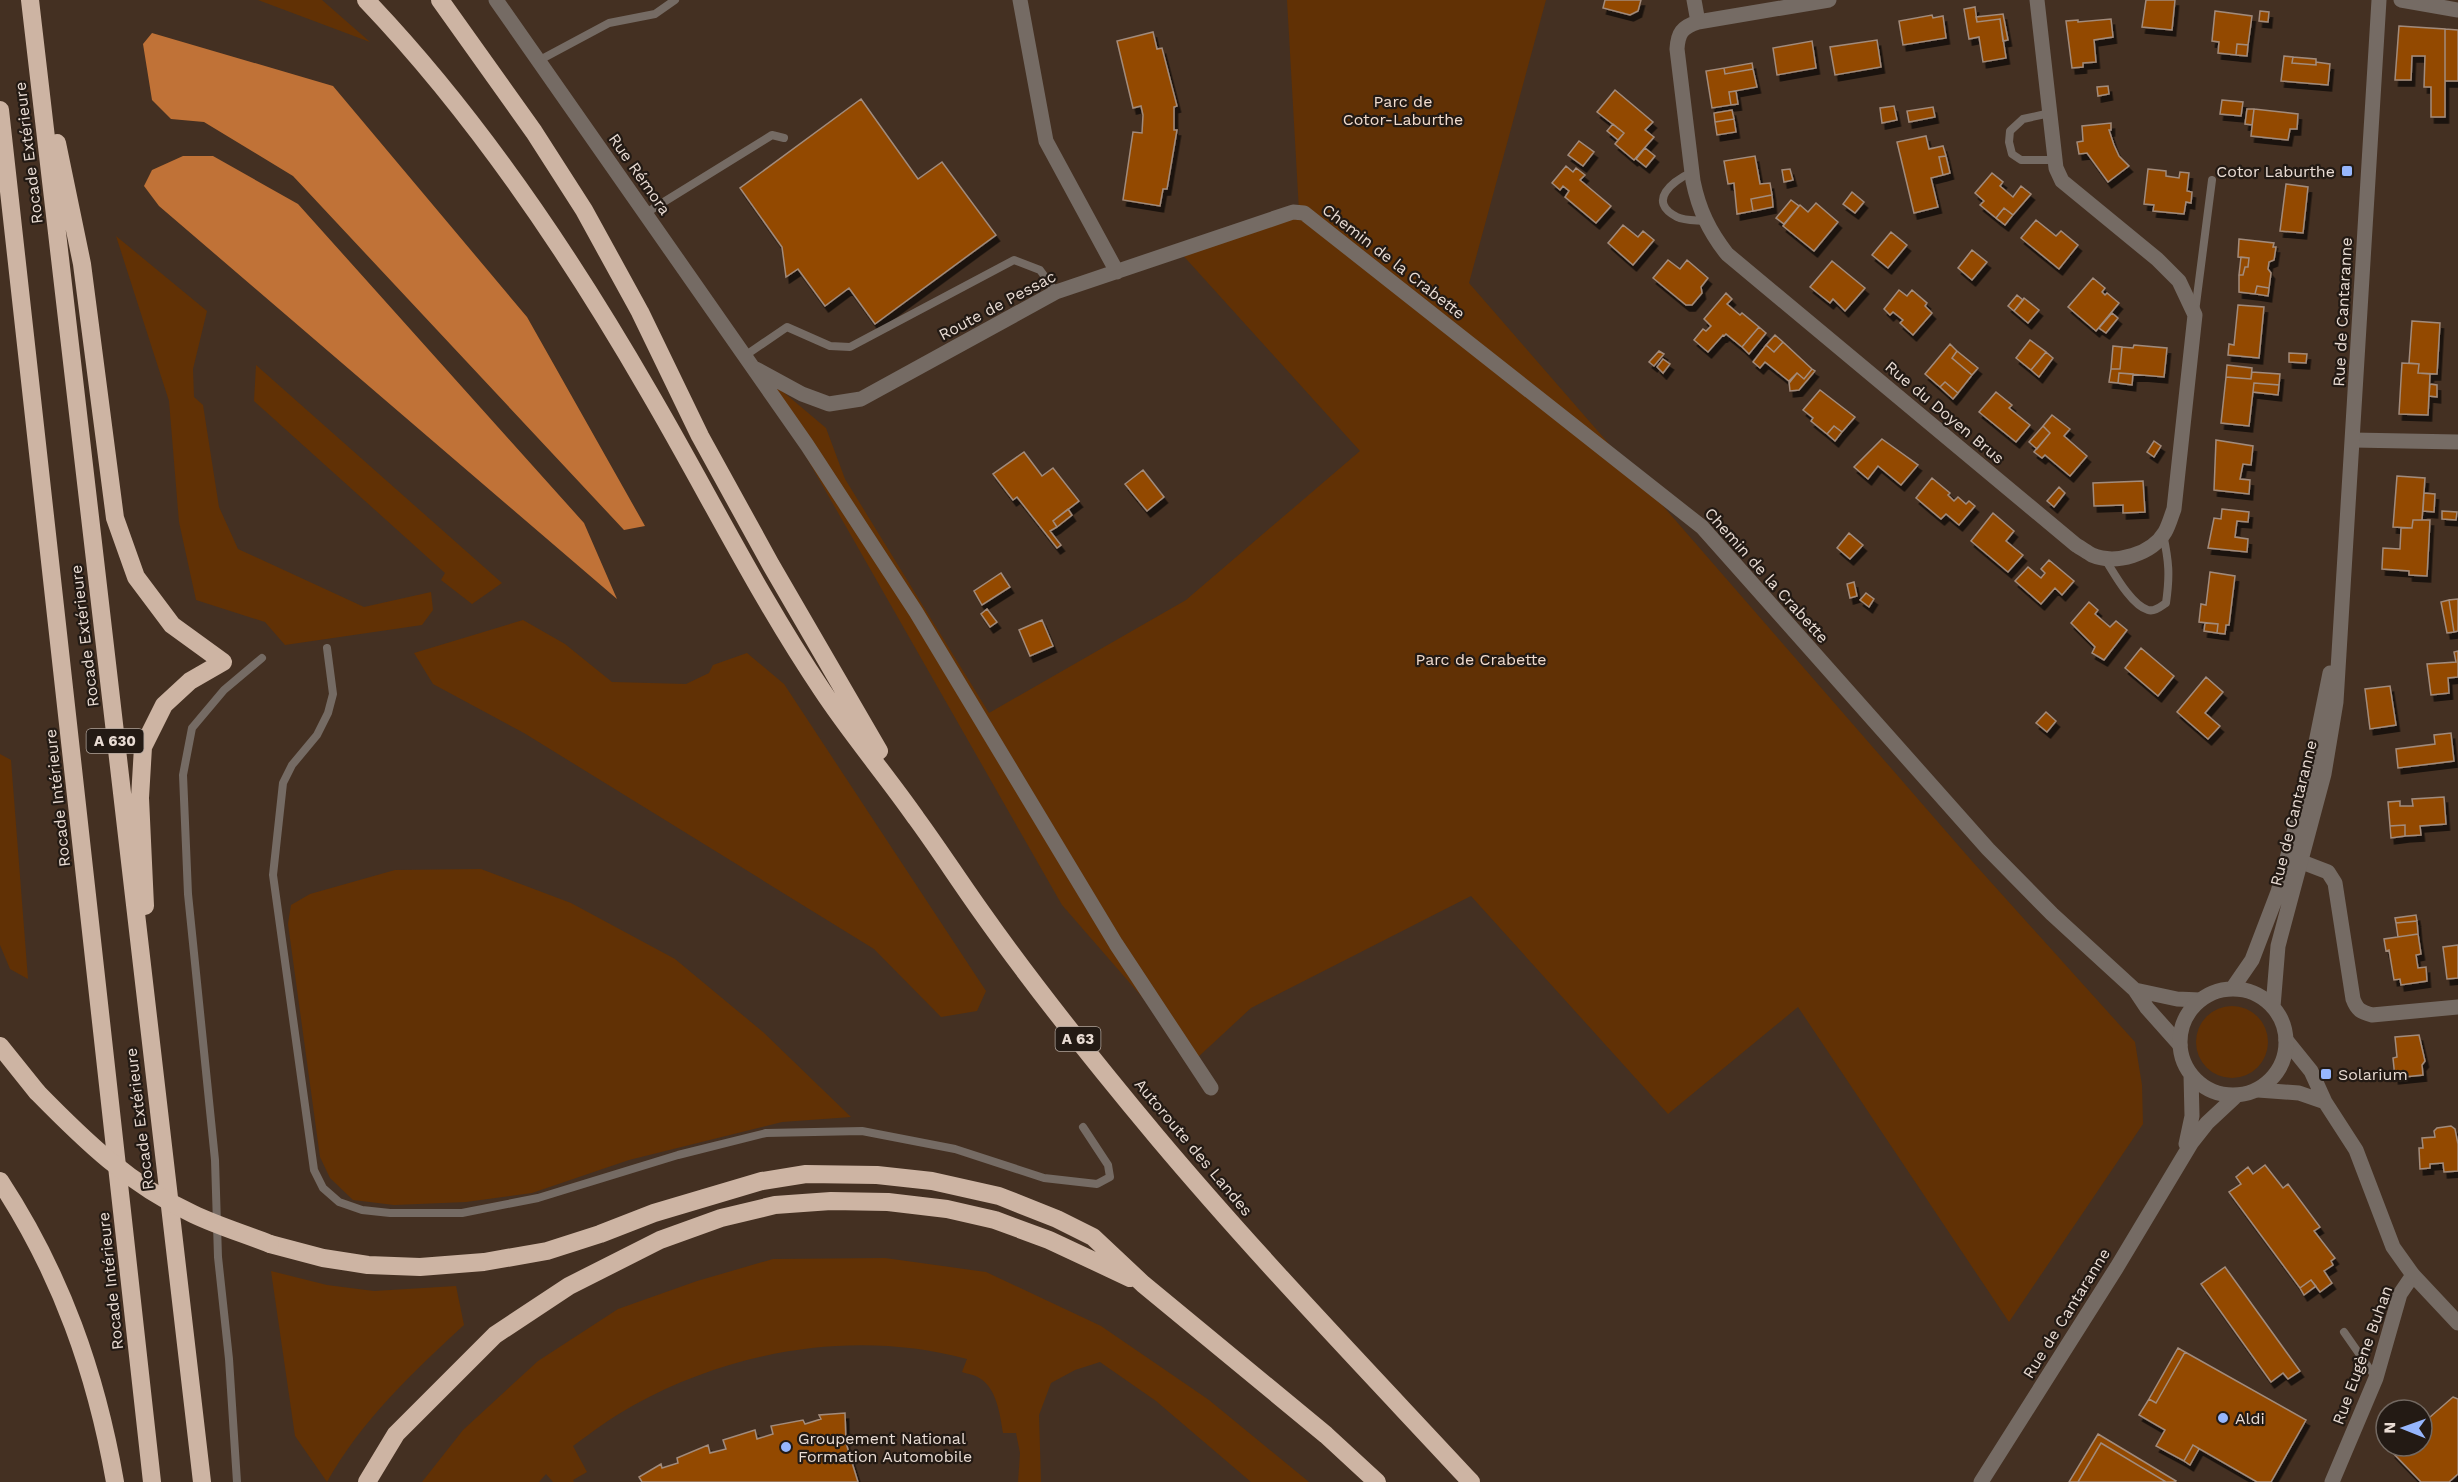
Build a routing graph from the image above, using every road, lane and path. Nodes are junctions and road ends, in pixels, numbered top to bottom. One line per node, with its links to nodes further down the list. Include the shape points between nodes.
1 (30, 0): 14 (highway, Rocade Extérieure / A 630)
2 (366, 0): 36 (highway, via 492,151 561,250 646,387 822,691)
3 (440, 0): 36 (highway, via 584,210 640,312 705,445)
4 (496, 0): 15 (street, Rue Rémora)
5 (675, 0): 15 (lane, via 655,14 609,23)
6 (1020, 0): 25 (street, via 1046,141)
7 (1694, 0): 13 (street)
8 (1829, 0): 13 (street)
9 (2037, 0): 17 (street)
10 (2379, 0): 30 (street, Rue de Cantaranne)
11 (2400, 0): 12 (street)
12 (2458, 10)
13 (1698, 22): 20 (street, Rue du Doyen Brus, via 1683,28 1677,49)
14 (33, 26): 46 (highway, Rocade Extérieure / A 630); 46 (highway, via 82,264 116,518 136,577 172,625 223,662 190,681 164,705 144,747 140,798)
15 (538, 61): 23 (street, Rue Rémora)
16 (0, 110): 61 (highway, Rocade Intérieure / A 630)
17 (2050, 113): 19 (street); 19 (lane, via 2023,120 2010,131 2009,142 2012,154 2020,160)
18 (784, 138): 23 (lane, via 772,135)
19 (2056, 160): 27 (street, via 2062,181 2179,281)
20 (1692, 172): 24 (street, Rue du Doyen Brus); 24 (lane, via 1676,180 1665,191 1663,200 1666,210 1679,219)
21 (2212, 180): 27 (lane)
22 (1299, 211): 25 (street, Route de Pessac); 39 (street, Chemin de la Crabette, via 1702,527 1988,849)
23 (646, 213): 28 (street, Rue Rémora)
24 (1706, 221): 33 (street, Rue du Doyen Brus, via 1727,254 2076,544)
25 (1117, 272): 26 (street, Route de Pessac)
26 (1056, 292): 28 (lane, via 1040,270 1014,260 850,347 830,346 787,327); 29 (street, Route de Pessac, via 861,399 829,404)
27 (2195, 315): 32 (street, via 2174,509)
28 (746, 356): 29 (street, Rue Rémora)
29 (756, 369): 48 (street, Rue Rémora, via 916,612 1116,944)
30 (2353, 440): 31 (street); 37 (street, Rue de Cantaranne, via 2339,626)
31 (2458, 442)
32 (2163, 534): 33 (street, via 2133,555); 33 (lane, via 2170,567 2166,603 2156,609 2148,610 2134,601)
33 (2105, 558)
34 (327, 648): 52 (lane, via 333,694 317,735 292,765 283,783 273,875 314,1170 323,1188 339,1202 390,1213 462,1213 538,1198 766,1133 862,1131 955,1149 1044,1178 1097,1184 1110,1177 1108,1165)
35 (262, 658): 63 (lane, via 224,690 192,728 183,775 188,894 215,1160 218,1257)
36 (915, 816): 66 (highway, Autoroute des Landes / A 63, via 982,913 1157,1137)
37 (2295, 860): 38 (street, Rue de Cantaranne, via 2252,960); 41 (street, Rue de Cantaranne, via 2274,968); 42 (street, via 2328,872 2335,883 2353,999 2361,1012 2372,1015)
38 (2232, 989): 40 (street); 41 (street, via 2254,993)
39 (2135, 990): 40 (street); 44 (street, Chemin de la Crabette)
40 (2200, 1000): 44 (street, via 2189,1012)
41 (2273, 1007): 43 (street)
42 (2458, 1007)
43 (2286, 1040): 49 (street, via 2279,1069); 51 (street, via 2311,1071)
44 (2180, 1045): 47 (street)
45 (0, 1046): 56 (highway, bridge, via 37,1092 89,1145 140,1184 192,1214 270,1244 323,1258 420,1267 484,1262 547,1251 654,1213 762,1181 806,1174 877,1175 932,1181 999,1196 1057,1219 1093,1237)
46 (153, 1072): 62 (highway, Rocade Extérieure / A 630)
47 (2191, 1075): 50 (street, via 2211,1091); 53 (street, Rue de Cantaranne, via 2190,1132)
48 (1211, 1088)
49 (2258, 1090): 50 (street); 51 (street, via 2299,1093)
50 (2236, 1095): 53 (street, Rue de Cantaranne, via 2206,1123)
51 (2325, 1102): 55 (street, via 2356,1150 2393,1248)
52 (1083, 1127)
53 (2179, 1161): 67 (street, Rue de Cantaranne)
54 (0, 1182): 60 (highway, via 54,1275 88,1363)
55 (2413, 1275): 57 (street); 59 (street, Rue Eugène Buhan, via 2397,1304)
56 (1143, 1284): 64 (highway, via 1049,1240 995,1220 946,1209 888,1202 831,1202 775,1205 721,1218 660,1240 569,1286 495,1335 396,1434); 65 (highway)
57 (2458, 1323)
58 (2344, 1332): 59 (lane)
59 (2376, 1378): 68 (street, Rue Eugène Buhan)
60 (115, 1482)
61 (152, 1482)
62 (202, 1482)
63 (237, 1482)
64 (367, 1482)
65 (1377, 1482)
66 (1471, 1482)
67 (1981, 1482)
68 (2332, 1482)

